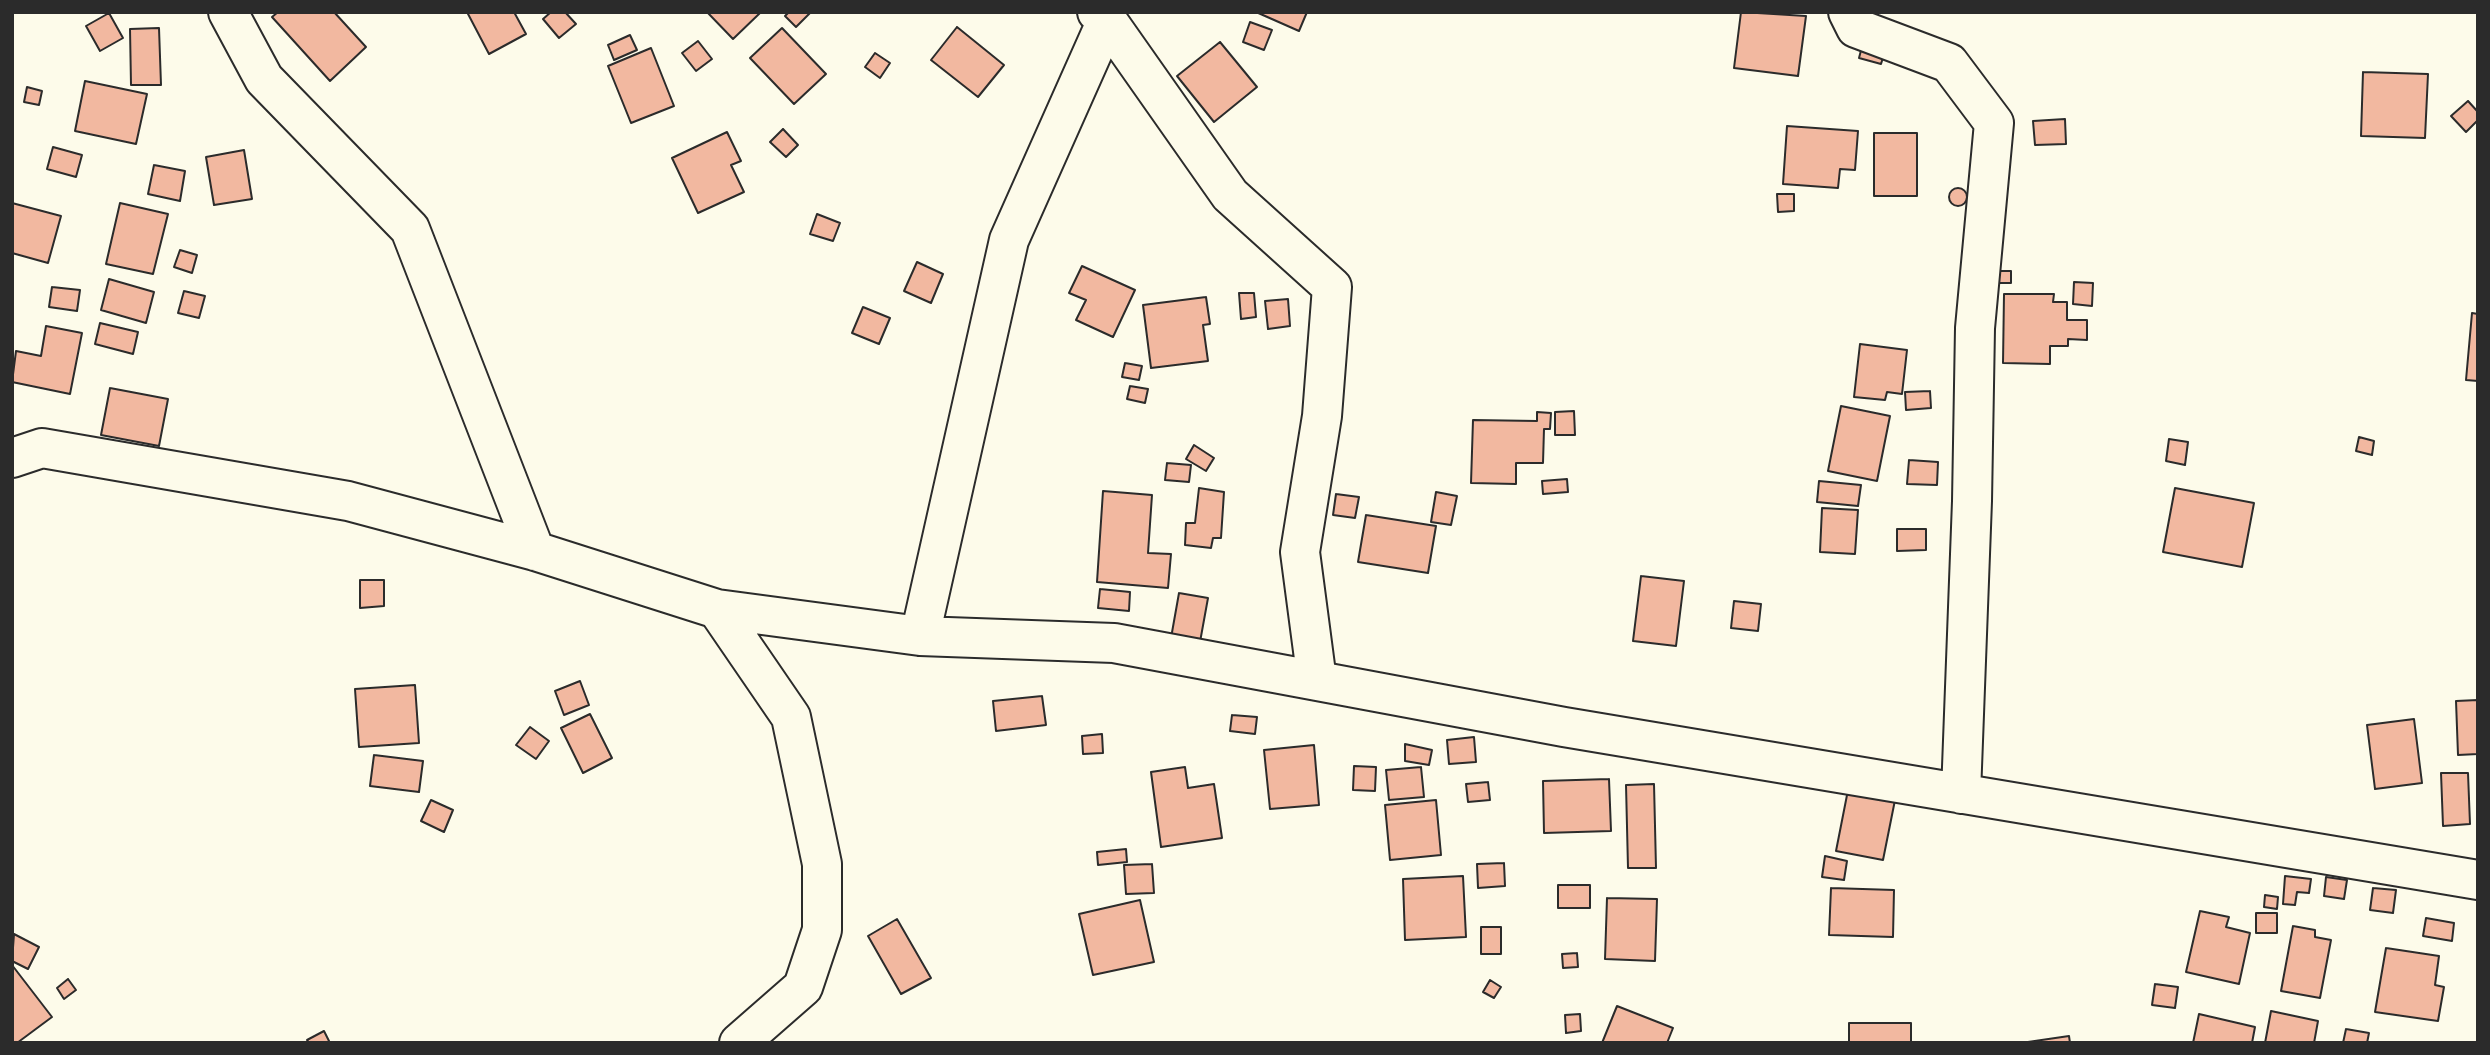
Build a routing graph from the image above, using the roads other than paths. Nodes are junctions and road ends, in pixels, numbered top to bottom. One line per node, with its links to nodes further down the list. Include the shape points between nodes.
1 (228, 12): 5 (street, via 264,79 410,229)
2 (1848, 12): 9 (street, via 1856,27 1950,64 1994,123 1975,328)
3 (1102, 16): 7 (street, via 1009,240); 8 (street, via 1230,195 1332,287 1322,416 1300,552)
4 (12, 458): 5 (street, via 42,448 348,501)
5 (535, 551): 6 (street)
6 (717, 609): 7 (street); 11 (street, via 791,717 822,864 822,930 803,988)
7 (920, 636): 8 (street, via 1114,643)
8 (1317, 681): 9 (street)
9 (1961, 794): 10 (street)
10 (2478, 880)
11 (739, 1043)

